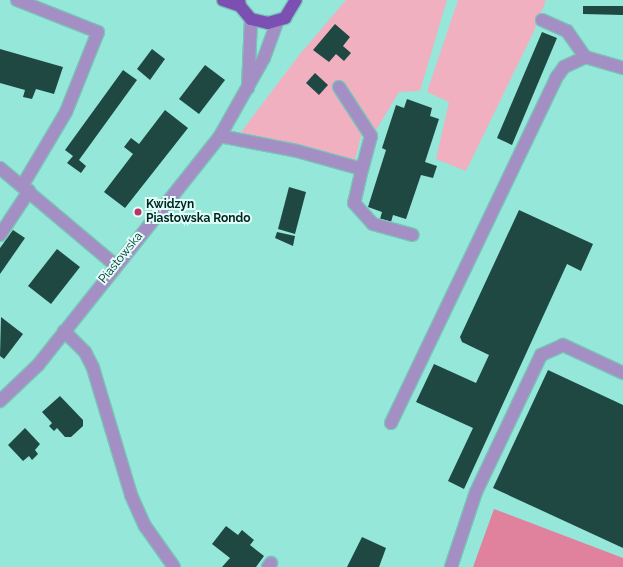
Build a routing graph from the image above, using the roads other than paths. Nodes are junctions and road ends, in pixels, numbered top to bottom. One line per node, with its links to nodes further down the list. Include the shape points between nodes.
1 (17, 0): 15 (street, via 98,32 66,112)
2 (223, 0): 4 (main road)
3 (296, 0): 7 (main road, via 291,11)
4 (239, 3): 5 (main road)
5 (251, 19): 7 (main road, via 259,22); 11 (street, Piastowska)
6 (542, 20): 8 (street, via 567,31)
7 (277, 22): 11 (street, Piastowska, via 264,58)
8 (585, 57): 9 (street); 22 (street, via 564,67 556,78)
9 (623, 68)
10 (340, 87): 14 (street, via 370,136)
11 (248, 89): 12 (street, Piastowska)
12 (220, 136): 14 (street, via 297,151); 18 (street, Piastowska)
13 (0, 168): 15 (street)
14 (362, 169): 17 (street, via 354,203 373,224)
15 (26, 188): 16 (street); 18 (street)
16 (0, 235)
17 (414, 235)
18 (115, 265): 19 (street, Piastowska)
19 (64, 331): 21 (street, Piastowska, via 38,365); 23 (street, via 84,352 93,368 131,495 145,526)
20 (623, 372): 24 (street, via 563,345 540,355 476,492)
21 (0, 401)
22 (391, 423)
23 (174, 567)
24 (451, 567)

